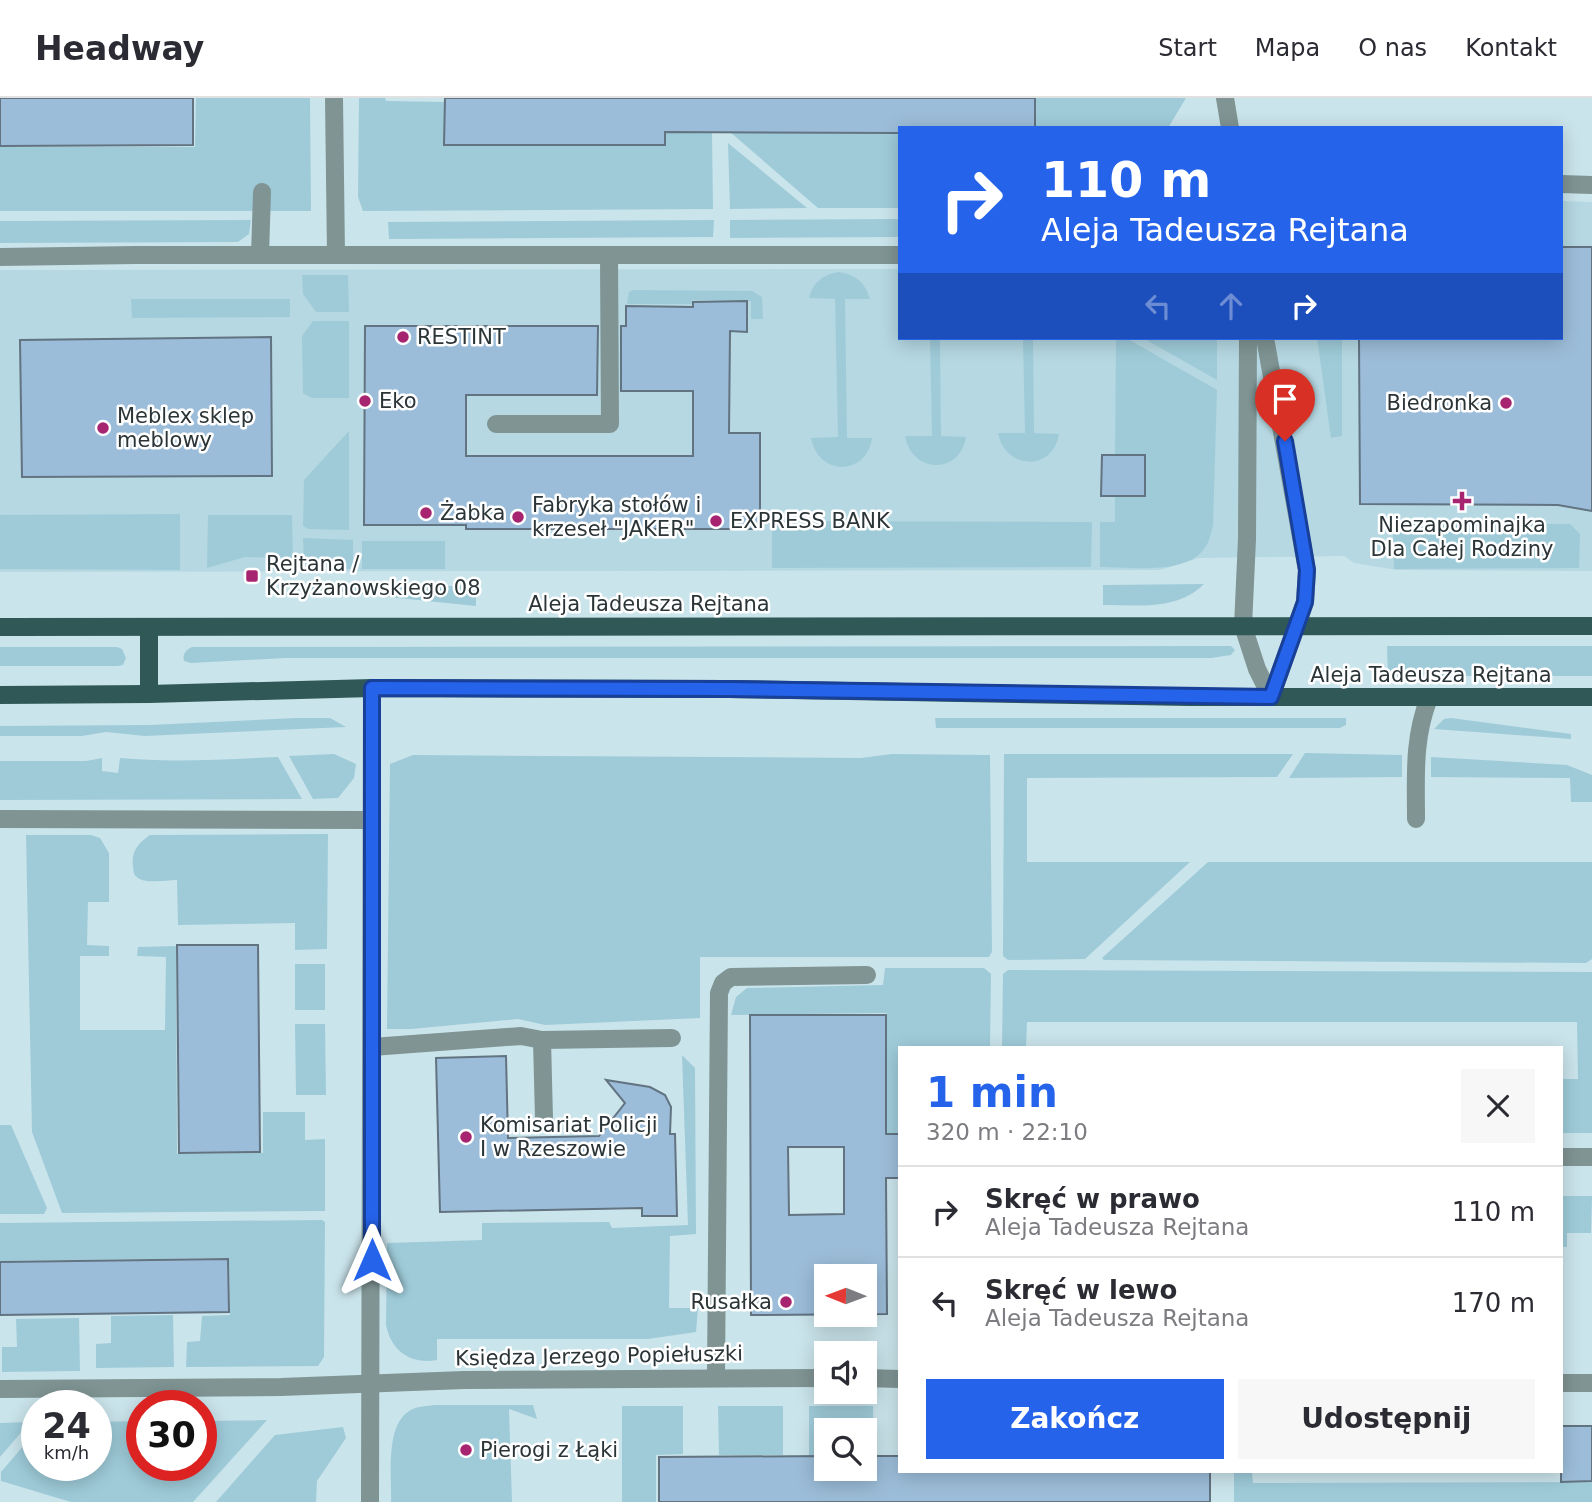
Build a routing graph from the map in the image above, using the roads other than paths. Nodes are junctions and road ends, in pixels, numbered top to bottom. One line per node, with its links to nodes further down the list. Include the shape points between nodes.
1 (334, 98): 9 (street)
2 (1225, 98): 3 (street)
3 (1230, 126)
4 (1563, 184): 5 (street)
5 (1592, 185)
6 (262, 192): 7 (street)
7 (260, 255): 9 (street); 11 (street)
8 (898, 255): 10 (street)
9 (336, 256): 10 (street)
10 (610, 256): 14 (street, via 610,424)
11 (0, 257)
12 (1248, 340): 15 (street)
13 (1265, 340): 16 (street, via 1307,570 1305,602)
14 (496, 424)
15 (1243, 626): 16 (main road, Aleja Tadeusza Rejtana); 18 (main road, Aleja Tadeusza Rejtana); 23 (street)
16 (1297, 626): 17 (main road, Aleja Tadeusza Rejtana); 23 (street, Aleja Tadeusza Rejtana)
17 (1592, 626)
18 (149, 627): 19 (main road, Aleja Tadeusza Rejtana); 21 (main road)
19 (0, 628)
20 (372, 688): 21 (main road, Aleja Tadeusza Rejtana); 23 (main road, Aleja Tadeusza Rejtana); 28 (street)
21 (149, 694): 22 (main road, Aleja Tadeusza Rejtana)
22 (0, 695)
23 (1271, 697): 25 (main road, Aleja Tadeusza Rejtana)
24 (1592, 697): 25 (main road, Aleja Tadeusza Rejtana)
25 (1429, 698): 27 (street, via 1417,743)
26 (0, 819): 28 (street)
27 (1416, 819)
28 (372, 820): 32 (street)
29 (867, 975): 36 (street, via 731,977 719,993)
30 (672, 1038): 31 (street)
31 (542, 1040): 32 (street, via 520,1037); 33 (street)
32 (372, 1047): 40 (street)
33 (544, 1119)
34 (1563, 1157): 35 (street)
35 (1592, 1157)
36 (716, 1377): 37 (street, Księdza Jerzego Popiełuszki); 40 (street, Księdza Jerzego Popiełuszki)
37 (814, 1378)
38 (877, 1378): 39 (street)
39 (898, 1379)
40 (372, 1383): 43 (street, Księdza Jerzego Popiełuszki); 44 (street)
41 (1563, 1383): 42 (street)
42 (1592, 1383)
43 (0, 1389)
44 (370, 1502)

